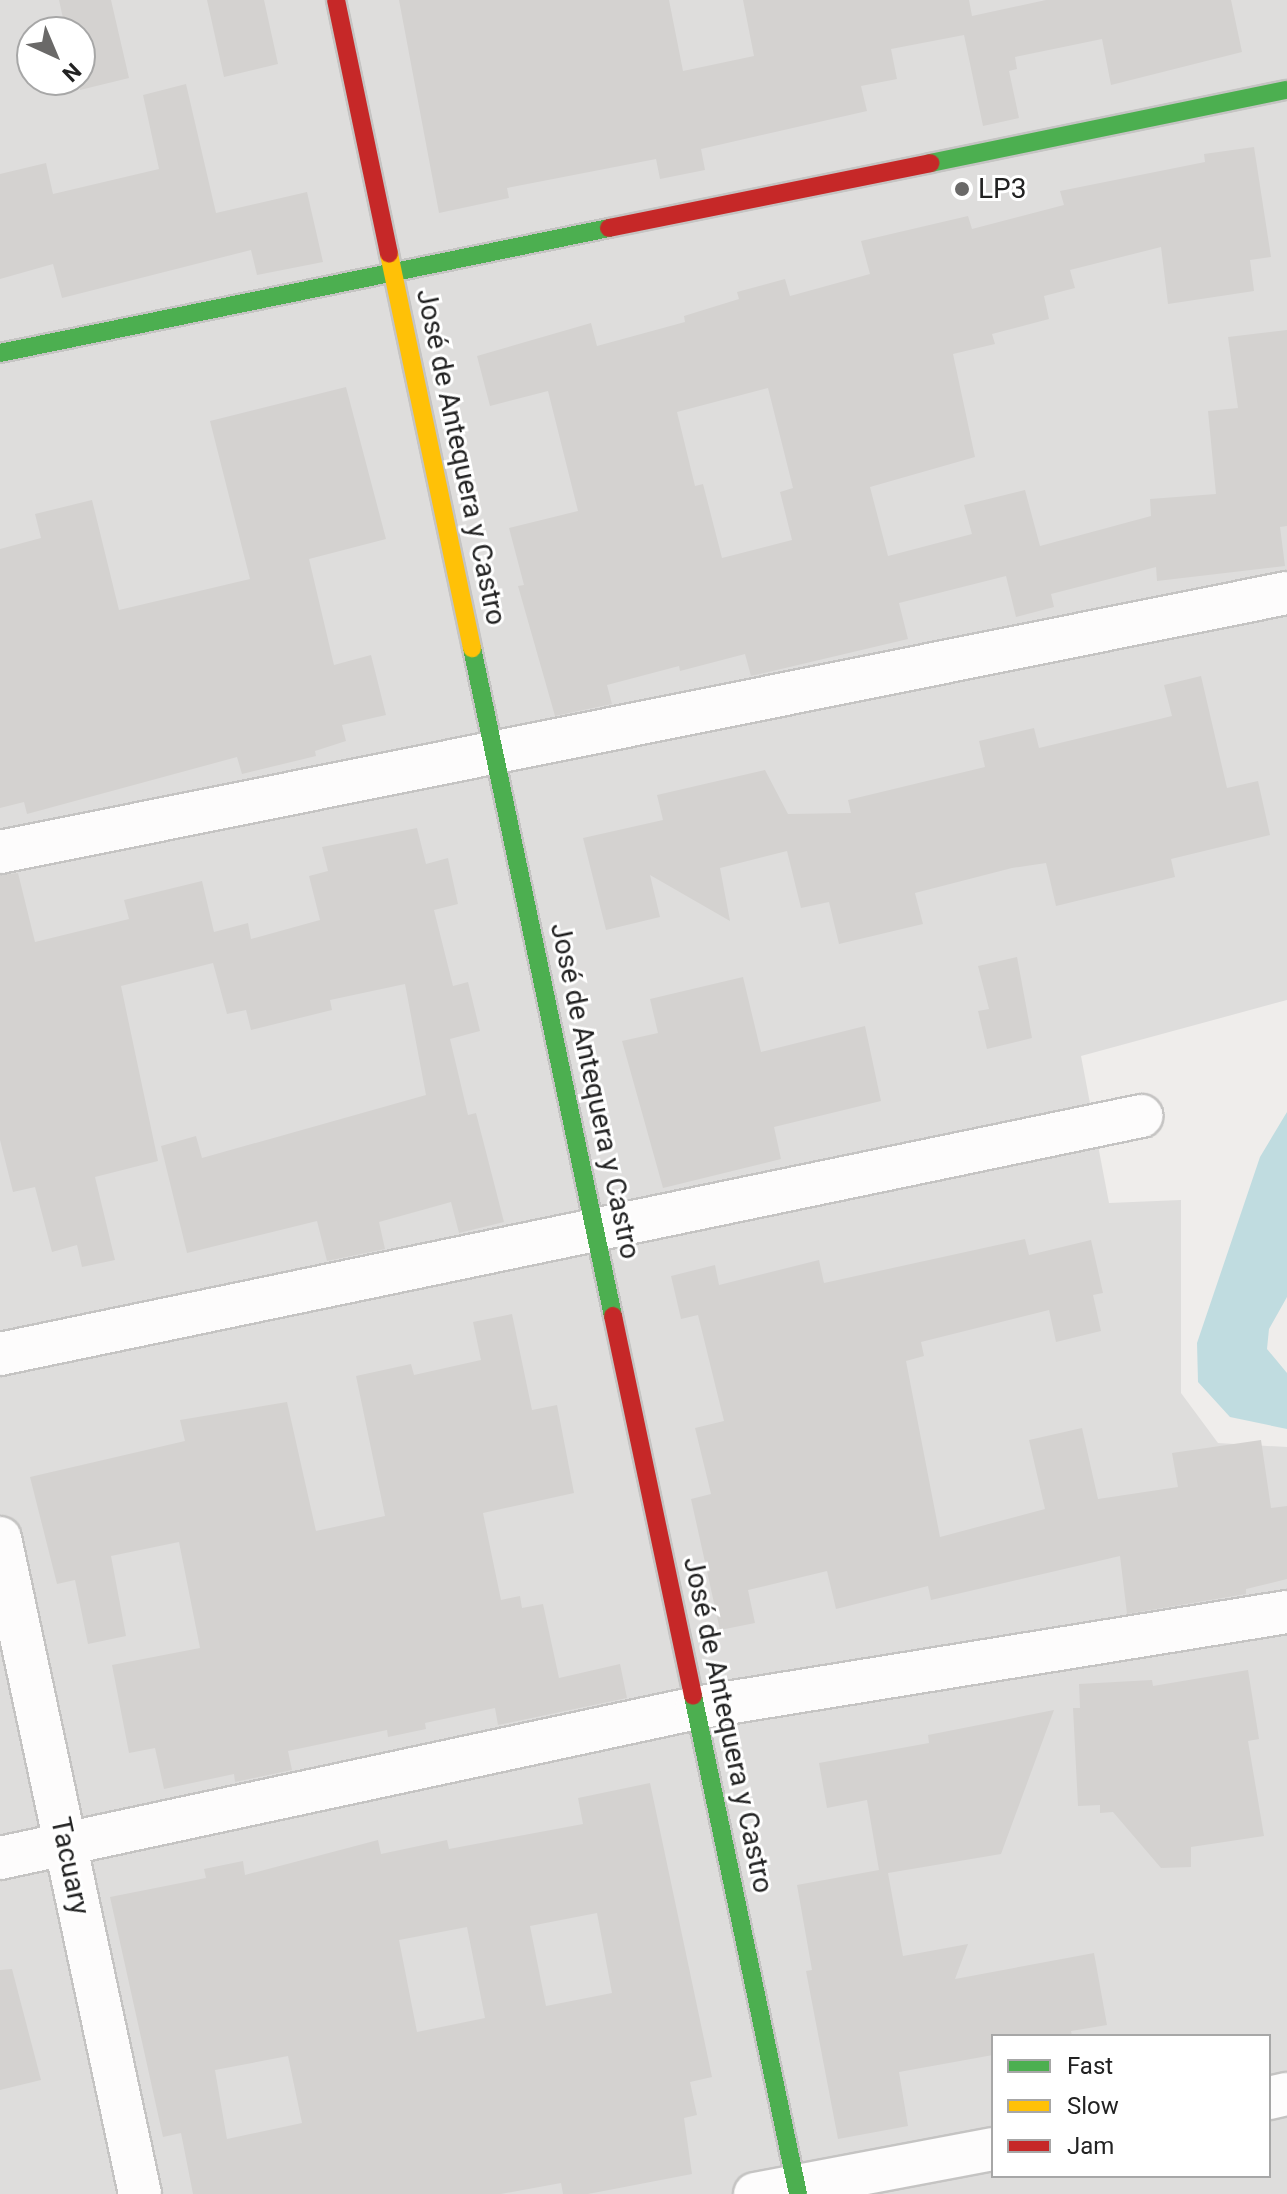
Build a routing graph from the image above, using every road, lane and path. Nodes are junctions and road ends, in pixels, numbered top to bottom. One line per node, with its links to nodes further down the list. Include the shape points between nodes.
1 (336, 0): 3 (street, José de Antequera y Castro)
2 (1287, 90): 3 (street)
3 (393, 273): 4 (street); 6 (street, José de Antequera y Castro)
4 (0, 353)
5 (1287, 593): 6 (street)
6 (494, 751): 7 (street); 9 (street, José de Antequera y Castro)
7 (0, 852)
8 (1141, 1116): 9 (street)
9 (595, 1229): 10 (street); 13 (street, José de Antequera y Castro)
10 (0, 1354)
11 (0, 1538): 14 (street, Tacuary)
12 (1287, 1612): 13 (street)
13 (696, 1708): 14 (street); 17 (street, José de Antequera y Castro)
14 (66, 1844): 15 (street); 18 (street, Tacuary)
15 (0, 1858)
16 (991, 2149): 17 (street)
17 (797, 2190): 19 (street)
18 (140, 2194)
19 (755, 2194)

